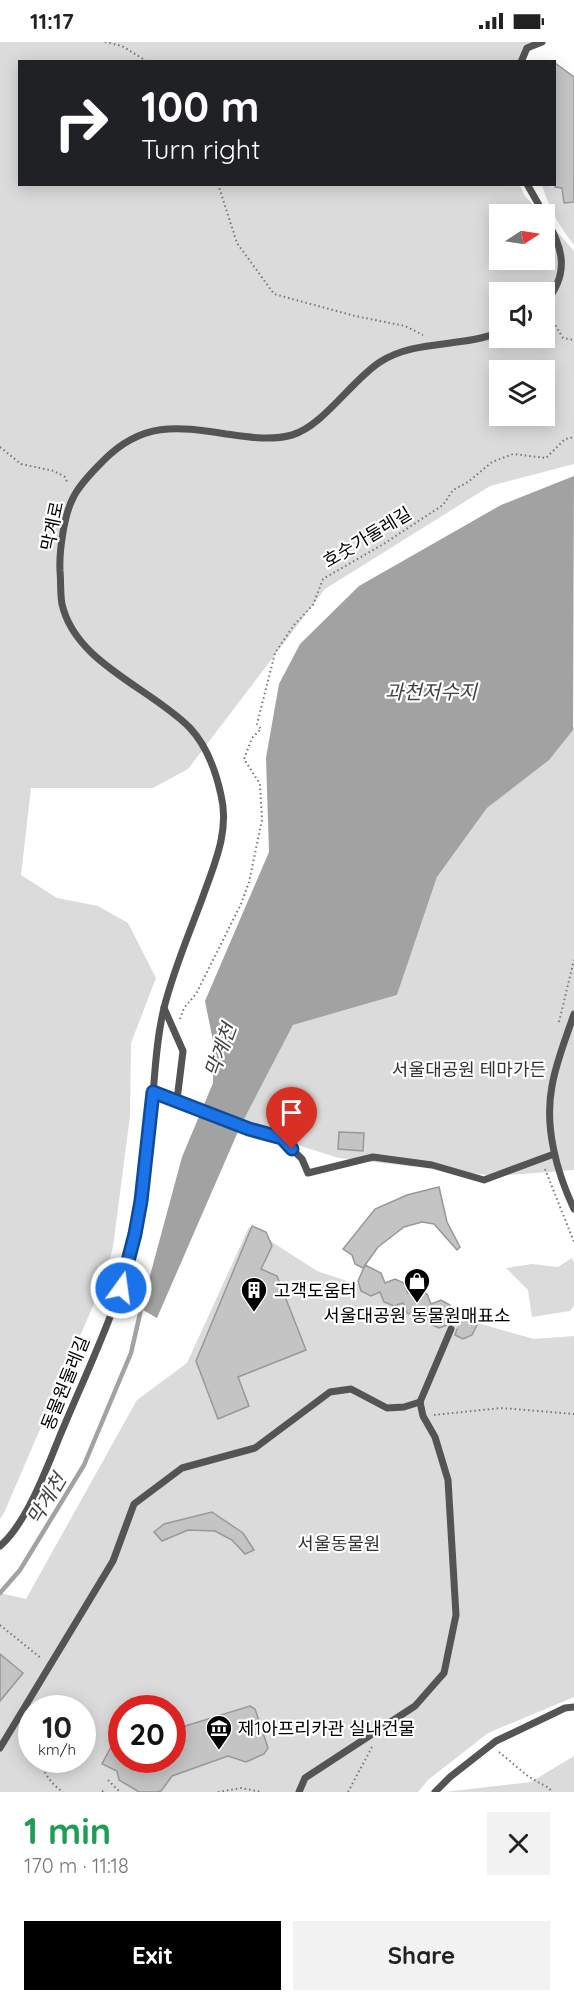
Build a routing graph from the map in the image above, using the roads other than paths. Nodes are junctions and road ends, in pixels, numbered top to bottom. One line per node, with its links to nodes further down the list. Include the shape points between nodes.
1 (542, 42): 2 (lane, via 527,48)
2 (522, 60)
3 (528, 186): 4 (lane)
4 (538, 204)
5 (555, 234): 6 (lane, via 562,264)
6 (555, 287)
7 (489, 337): 8 (lane, 막계로, via 408,349 380,362 319,418 293,435 250,438 176,428 140,433 115,449 73,498 59,551 62,605 73,629 106,667 192,730 209,758 221,795 224,817 219,853)
8 (164, 1008): 10 (lane, 동물원둘레길); 11 (lane, via 183,1051)
9 (574, 1014): 12 (lane, via 552,1087 550,1125)
10 (153, 1092): 11 (lane); 16 (lane, 동물원둘레길, via 141,1201 121,1288 49,1462 20,1523)
11 (177, 1100): 12 (lane, via 282,1138 302,1159 308,1173 373,1157 432,1165 484,1179)
12 (555, 1154): 13 (lane)
13 (574, 1209)
14 (451, 1329): 15 (lane)
15 (420, 1402): 18 (lane, via 387,1408 351,1389 330,1392 255,1448 182,1468 134,1504 113,1560); 19 (lane, via 448,1480 456,1615 444,1673 415,1706 305,1778)
16 (0, 1546)
17 (574, 1707): 20 (lane, via 496,1741)
18 (0, 1748)
19 (299, 1792)
20 (435, 1792)

